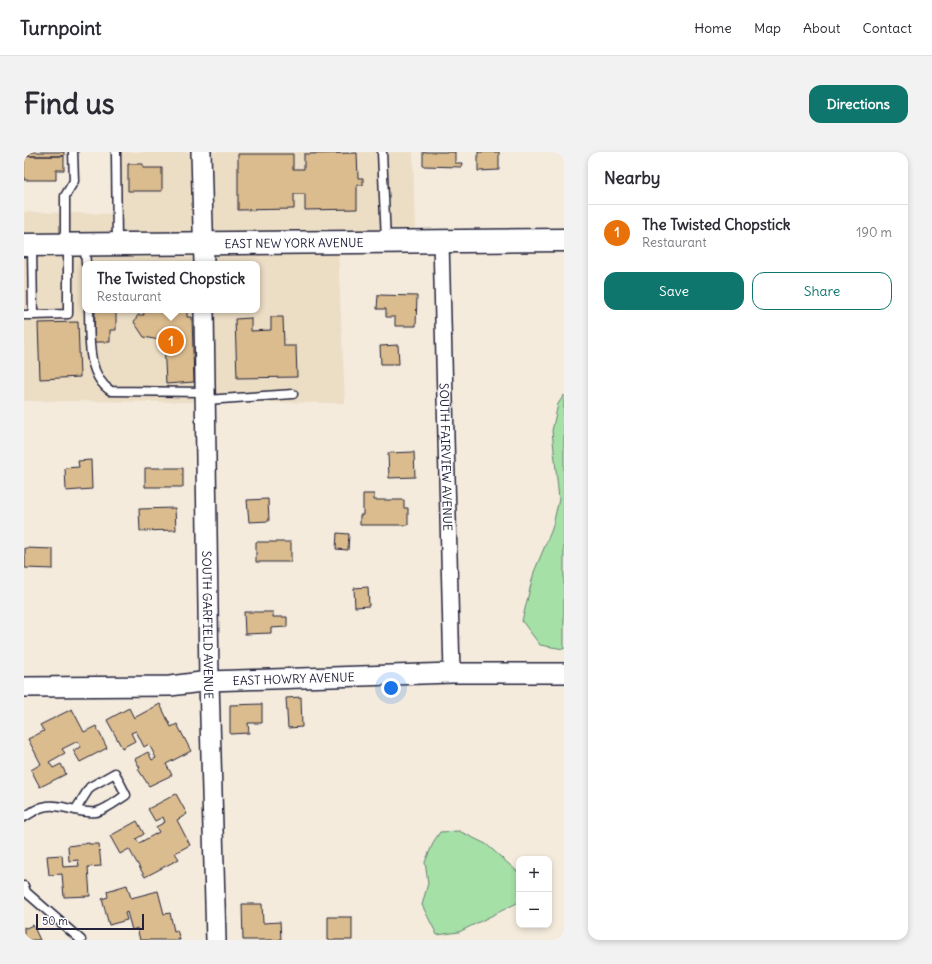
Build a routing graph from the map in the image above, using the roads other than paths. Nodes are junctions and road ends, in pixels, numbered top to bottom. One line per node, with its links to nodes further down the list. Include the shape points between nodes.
1 (73, 152): 10 (lane, via 74,180 65,196)
2 (116, 152): 9 (lane)
3 (201, 152): 11 (street)
4 (382, 152): 7 (lane)
5 (564, 240): 6 (main road, EAST NEW YORK AVENUE)
6 (441, 241): 7 (main road, EAST NEW YORK AVENUE); 19 (street, SOUTH FAIRVIEW AVENUE)
7 (386, 242): 11 (main road, EAST NEW YORK AVENUE)
8 (28, 245): 10 (main road, EAST NEW YORK AVENUE); 15 (lane)
9 (117, 245): 10 (main road, EAST NEW YORK AVENUE); 11 (main road, EAST NEW YORK AVENUE)
10 (76, 250): 15 (lane, via 68,314)
11 (204, 254)
12 (89, 313): 17 (lane, via 93,361 98,380 111,391)
13 (204, 313): 17 (street, SOUTH GARFIELD AVENUE)
14 (24, 315): 15 (lane)
15 (33, 315)
16 (293, 394): 17 (lane)
17 (206, 396): 20 (street, SOUTH GARFIELD AVENUE)
18 (564, 672): 19 (street, EAST HOWRY AVENUE)
19 (452, 673): 20 (street, EAST HOWRY AVENUE)
20 (209, 681): 21 (street, EAST HOWRY AVENUE, via 170,686); 26 (street, SOUTH GARFIELD AVENUE)
21 (24, 687)
22 (76, 810): 22 (lane, via 97,812 126,795 115,774 90,787); 23 (lane, via 59,806 43,807)
23 (24, 817)
24 (25, 890): 25 (lane)
25 (81, 940)
26 (216, 940)

